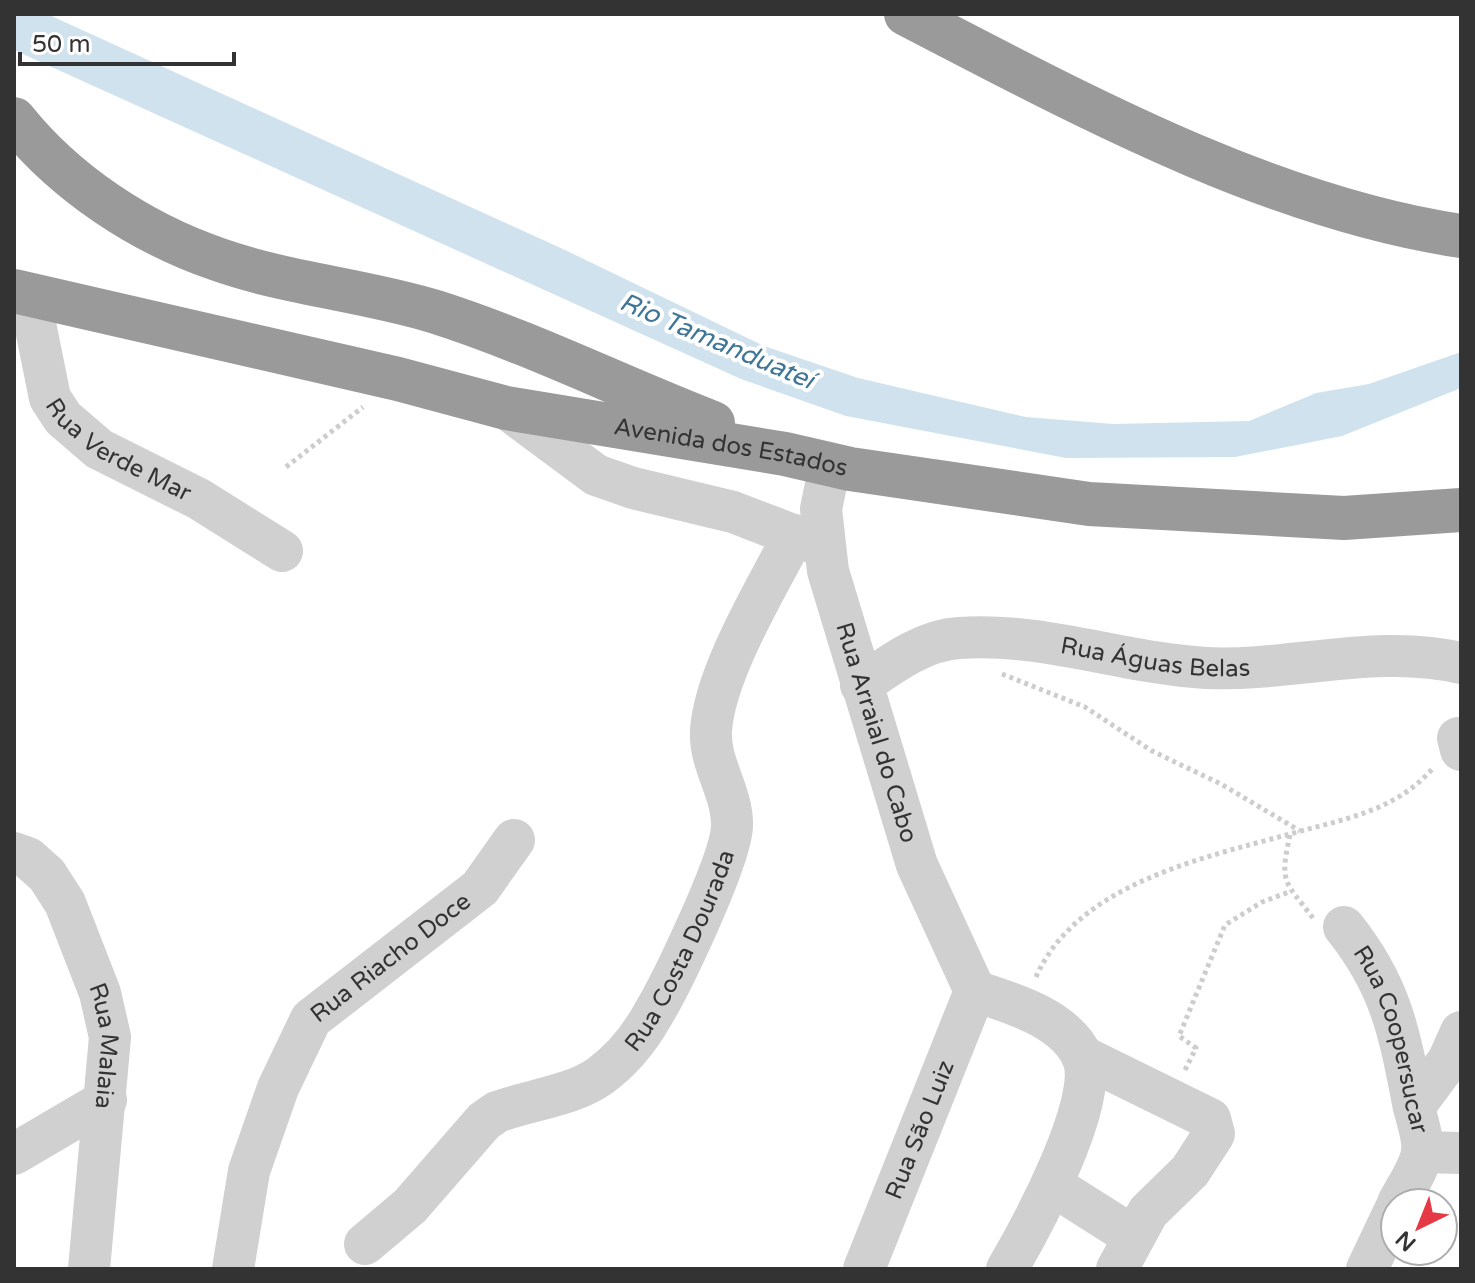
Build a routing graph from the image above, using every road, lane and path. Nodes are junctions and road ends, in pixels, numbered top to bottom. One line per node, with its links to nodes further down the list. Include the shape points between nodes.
1 (906, 14): 3 (highway, via 1093,110 1184,150 1311,198 1419,230)
2 (14, 119): 7 (highway, via 65,171 164,237 218,260 433,312)
3 (1461, 236)
4 (21, 293): 5 (highway, Avenida dos Estados); 12 (street, Rua Verde Mar, via 50,398 63,418 99,449 199,499)
5 (398, 379): 6 (highway, Avenida dos Estados); 9 (path)
6 (506, 408): 7 (highway, Avenida dos Estados); 11 (street, via 596,475 733,512)
7 (785, 454): 8 (highway, Avenida dos Estados)
8 (830, 465): 10 (highway, Avenida dos Estados, via 1089,504 1344,518); 11 (street, Rua Arraial do Cabo)
9 (286, 467)
10 (1461, 510)
11 (808, 541): 15 (street, Rua Arraial do Cabo); 33 (street, Rua Costa Dourada, via 752,616 716,707 711,733 732,827 726,858 654,1015 621,1059 597,1078 484,1121 410,1206)
12 (282, 551)
13 (1461, 663): 15 (street, Rua Águas Belas, via 1399,656 1205,668 1039,640 957,638 913,652)
14 (987, 669): 17 (path, via 1085,707 1152,751)
15 (861, 685): 22 (street, Rua Arraial do Cabo, via 917,865)
16 (1459, 744): 17 (path, via 1388,804 1354,819)
17 (1301, 831): 18 (path)
18 (1290, 834): 23 (path, via 1169,871 1098,904 1063,937 1039,970); 26 (path, via 1283,867 1289,892 1225,925 1179,1036 1196,1048)
19 (514, 840): 37 (street, Rua Riacho Doce, via 480,888 311,1019 278,1088 249,1171)
20 (14, 853): 27 (street, Rua Malaia, via 33,861 54,884 100,993 110,1037)
21 (1344, 927): 28 (street, Rua Coopersucar, via 1384,985)
22 (975, 991): 23 (street); 38 (street, Rua São Luiz)
23 (1023, 1007): 25 (street, via 1054,1026)
24 (1461, 1032): 28 (street, via 1448,1061)
25 (1082, 1056): 26 (street); 31 (street, via 1087,1074 1083,1098)
26 (1170, 1099): 35 (street, via 1210,1119 1214,1134 1190,1171 1148,1212)
27 (106, 1100): 30 (street); 36 (street, Rua Malaia)
28 (1414, 1107): 29 (street, Rua Coopersucar)
29 (1442, 1152): 32 (street, Rua Coopersucar)
30 (14, 1154)
31 (1052, 1185): 35 (street); 39 (street)
32 (1412, 1187)
33 (365, 1244)
34 (1379, 1244): 40 (street)
35 (1126, 1253)
36 (89, 1269)
37 (233, 1269)
38 (864, 1269)
39 (1007, 1269)
40 (1367, 1269)

